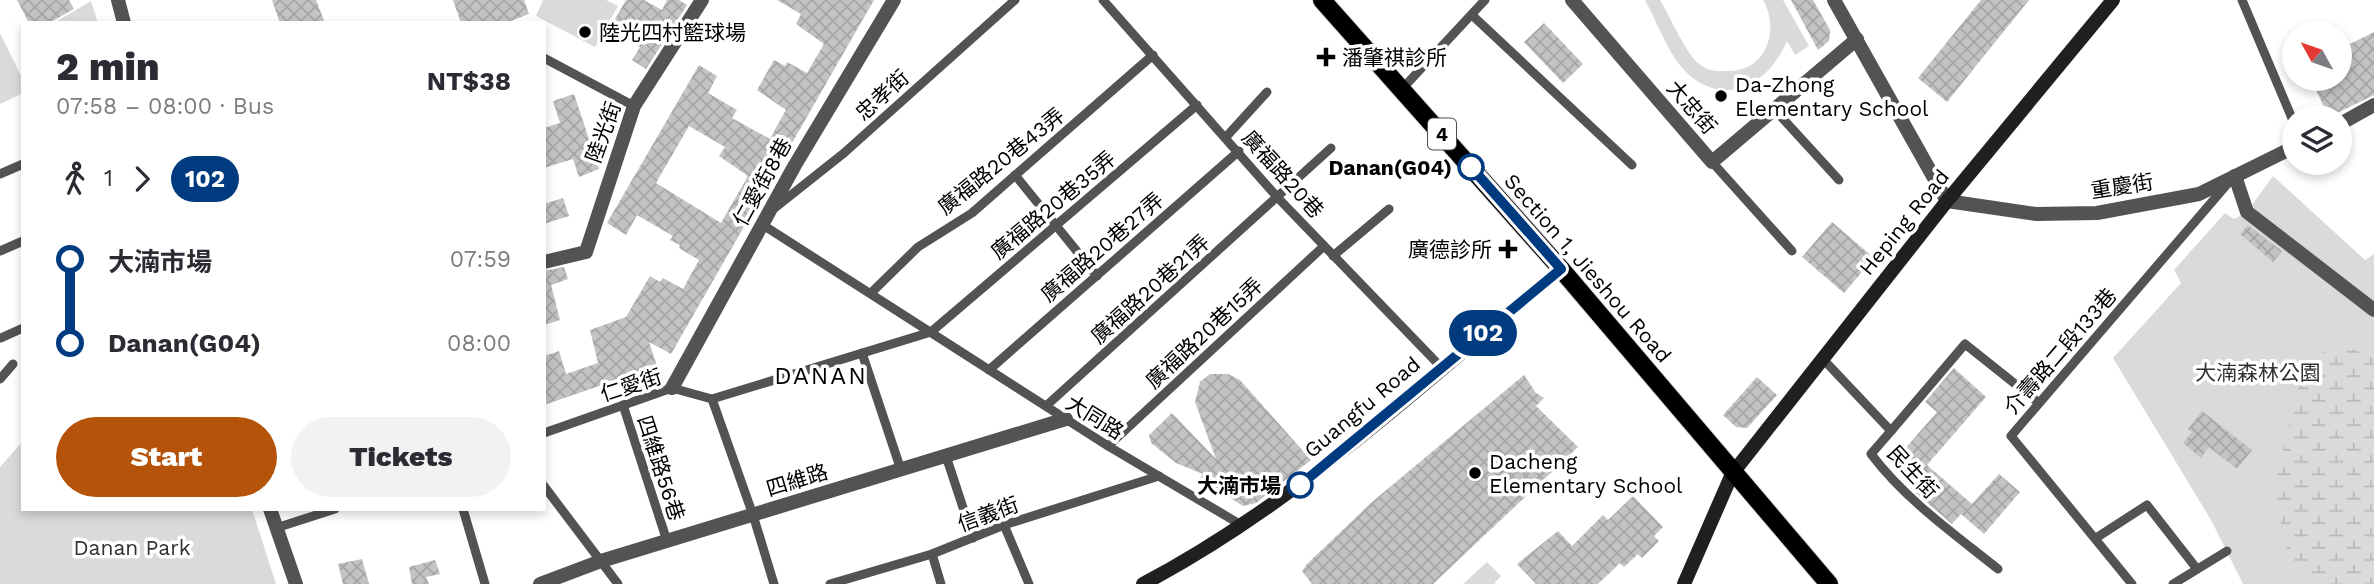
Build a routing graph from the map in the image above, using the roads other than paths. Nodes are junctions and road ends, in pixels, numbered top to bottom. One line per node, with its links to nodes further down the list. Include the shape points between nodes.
1 (118, 0): 13 (street)
2 (702, 0): 22 (street, 陸光街)
3 (894, 0): 39 (street, 仁愛街8巷)
4 (1015, 0): 39 (lane, 忠孝街)
5 (1103, 0): 15 (lane, 廣福路20巷)
6 (1322, 0): 17 (main road, Section 1, Jieshou Road / 4)
7 (1485, 0): 12 (lane)
8 (1572, 0): 29 (street, 大忠街)
9 (1834, 0): 14 (street)
10 (2113, 0): 37 (street, Heping Road)
11 (2242, 0): 20 (lane)
12 (1473, 16): 17 (lane); 30 (lane)
13 (123, 21)
14 (1857, 39): 23 (street, 大忠街); 37 (street)
15 (1153, 55): 19 (lane, 廣福路20巷); 33 (lane, 廣福路20巷43弄)
16 (546, 59): 22 (lane)
17 (1402, 89): 47 (main road, Section 1, Jieshou Road / 4)
18 (1268, 92): 25 (lane)
19 (1197, 105): 25 (lane, 廣福路20巷); 40 (lane, 廣福路20巷35弄)
20 (2286, 105)
21 (2374, 105): 24 (street)
22 (634, 106): 46 (street, 陸光街, via 586,252)
23 (1774, 109): 29 (street, 大忠街); 35 (lane)
24 (2352, 117)
25 (1226, 137): 27 (lane, 廣福路20巷)
26 (1331, 148): 36 (lane, 廣福路20巷21弄)
27 (1239, 151): 36 (lane, 廣福路20巷); 48 (lane, 廣福路20巷27弄)
28 (2282, 153): 34 (street, 重慶街)
29 (1712, 162): 44 (lane)
30 (1632, 165)
31 (21, 168): 32 (lane)
32 (0, 174)
33 (1015, 175): 40 (lane); 49 (lane, 廣福路20巷43弄, via 972,213 918,247)
34 (2235, 176): 37 (street, 重慶街, via 2199,194 2097,213 2036,214); 50 (street, via 2247,212); 62 (lane, 介壽路二段133巷)
35 (1839, 180)
36 (1278, 198): 42 (lane, 廣福路20巷); 64 (lane, 廣福路20巷21弄)
37 (1947, 201): 55 (street, Heping Road)
38 (1390, 209): 45 (lane)
39 (766, 218): 49 (lane, 大同路); 60 (street, 仁愛街8巷)
40 (1055, 226): 48 (lane); 52 (lane, 廣福路20巷35弄)
41 (21, 242): 43 (lane)
42 (1324, 246): 45 (lane, 廣福路20巷); 68 (lane, 廣福路20巷15弄)
43 (0, 251)
44 (1792, 251)
45 (1333, 256): 57 (lane, 廣福路20巷)
46 (546, 262)
47 (1561, 269): 57 (street, Guangfu Road); 71 (main road, Section 1, Jieshou Road / 4)
48 (1097, 276): 58 (lane, 廣福路20巷27弄)
49 (872, 292): 52 (lane, 大同路)
50 (2374, 310)
51 (21, 329): 53 (lane)
52 (931, 332): 54 (lane); 58 (lane, 大同路)
53 (1, 338)
54 (862, 353): 61 (lane); 70 (lane)
55 (1822, 358): 66 (lane, 民生街); 71 (street, Heping Road)
56 (13, 364): 59 (lane)
57 (1441, 368): 79 (street, Guangfu Road, via 1334,459)
58 (989, 370): 64 (lane, 大同路)
59 (0, 379)
60 (672, 388): 61 (lane, 仁愛街); 63 (lane, 仁愛街)
61 (712, 399): 77 (lane)
62 (2039, 403): 66 (lane, via 1965,344); 82 (lane, 介壽路二段133巷, via 2011,436)
63 (623, 405): 67 (lane, 仁愛街); 83 (lane, 四維路56巷)
64 (1046, 406): 65 (lane, 大同路)
65 (1066, 419): 68 (lane, 大同路); 69 (street, 四維路)
66 (1891, 431): 87 (lane, 民生街, via 1871,454 1884,471 1922,509)
67 (546, 432)
68 (1108, 446): 72 (lane, 大同路)
69 (946, 456): 70 (street, 四維路); 81 (lane)
70 (901, 470): 77 (street, 四維路)
71 (1732, 474): 99 (street, Heping Road); 100 (main road, 4)
72 (1159, 476): 78 (lane, 信義街); 79 (lane, 大同路)
73 (546, 489): 86 (lane)
74 (271, 511): 80 (street)
75 (329, 511): 80 (lane)
76 (464, 511): 91 (lane)
77 (753, 515): 83 (street, 四維路); 94 (lane)
78 (1004, 525): 81 (lane, 信義街); 97 (lane)
79 (1243, 526): 98 (street, Guangfu Road)
80 (276, 528): 90 (street)
81 (973, 538): 85 (lane, 信義街)
82 (2096, 538): 88 (lane, via 2147,505); 101 (lane, 介壽路二段133巷)
83 (667, 541): 86 (street, 四維路)
84 (2227, 551): 88 (lane)
85 (932, 554): 89 (lane, 信義街); 96 (lane)
86 (601, 561): 92 (street, 四維路); 93 (lane)
87 (1998, 569)
88 (2197, 569): 102 (lane)
89 (855, 581): 95 (lane, 信義街)
90 (296, 584)
91 (485, 584)
92 (540, 584)
93 (618, 584)
94 (774, 584)
95 (830, 584)
96 (941, 584)
97 (1029, 584)
98 (1143, 584)
99 (1684, 584)
100 (1829, 584)
101 (2132, 584)
102 (2173, 584)

